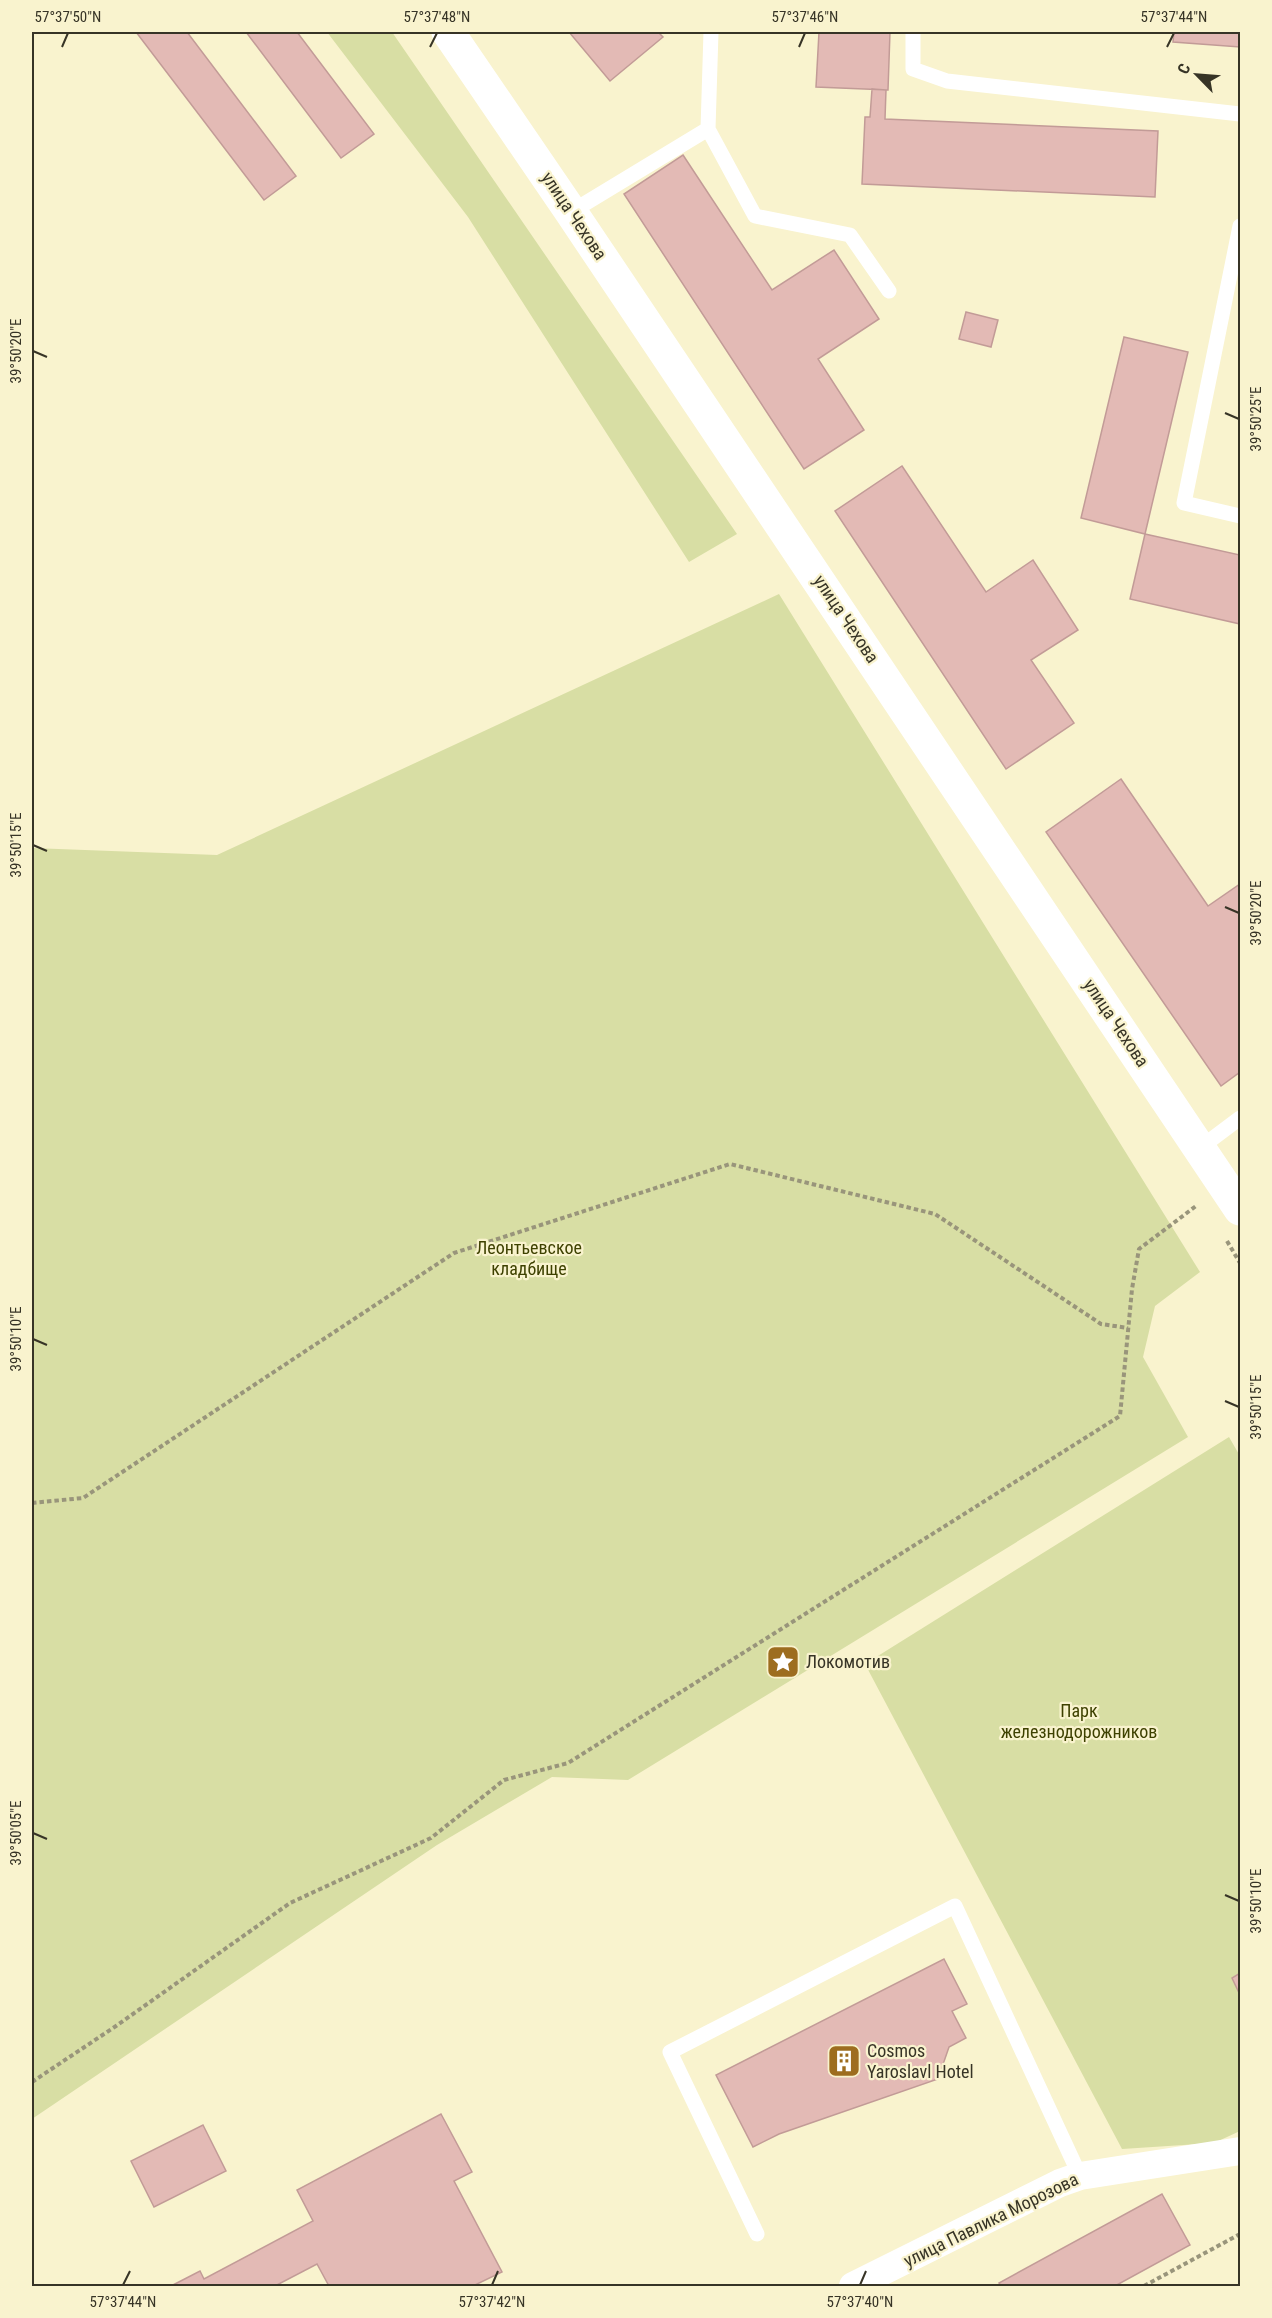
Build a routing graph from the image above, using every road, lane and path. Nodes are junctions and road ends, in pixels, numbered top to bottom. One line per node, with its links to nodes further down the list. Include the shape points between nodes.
1 (448, 32): 6 (street, улица Чехова)
2 (711, 32): 5 (lane)
3 (913, 32): 4 (lane, via 912,69 947,81)
4 (1240, 114)
5 (708, 129): 6 (lane); 8 (lane, via 755,216 850,235)
6 (572, 212): 11 (street, улица Чехова)
7 (1240, 226): 9 (lane, via 1184,503)
8 (889, 291)
9 (1240, 516)
10 (1240, 1118): 11 (lane)
11 (1200, 1148): 13 (street, улица Чехова)
12 (1202, 1201): 14 (path, via 1139,1249)
13 (1240, 1209)
14 (1128, 1328): 15 (path, via 1101,1324 935,1214 730,1164 454,1253 83,1498); 16 (path, via 1120,1416 568,1763 504,1780 431,1838 290,1903)
15 (32, 1503)
16 (32, 2082)
17 (1240, 2151): 18 (street, улица Павлика Морозова)
18 (1080, 2176): 19 (lane, via 955,1905 670,2052); 21 (street, улица Павлика Морозова)
19 (757, 2234)
20 (1240, 2234): 22 (path)
21 (853, 2286)
22 (1144, 2286)

